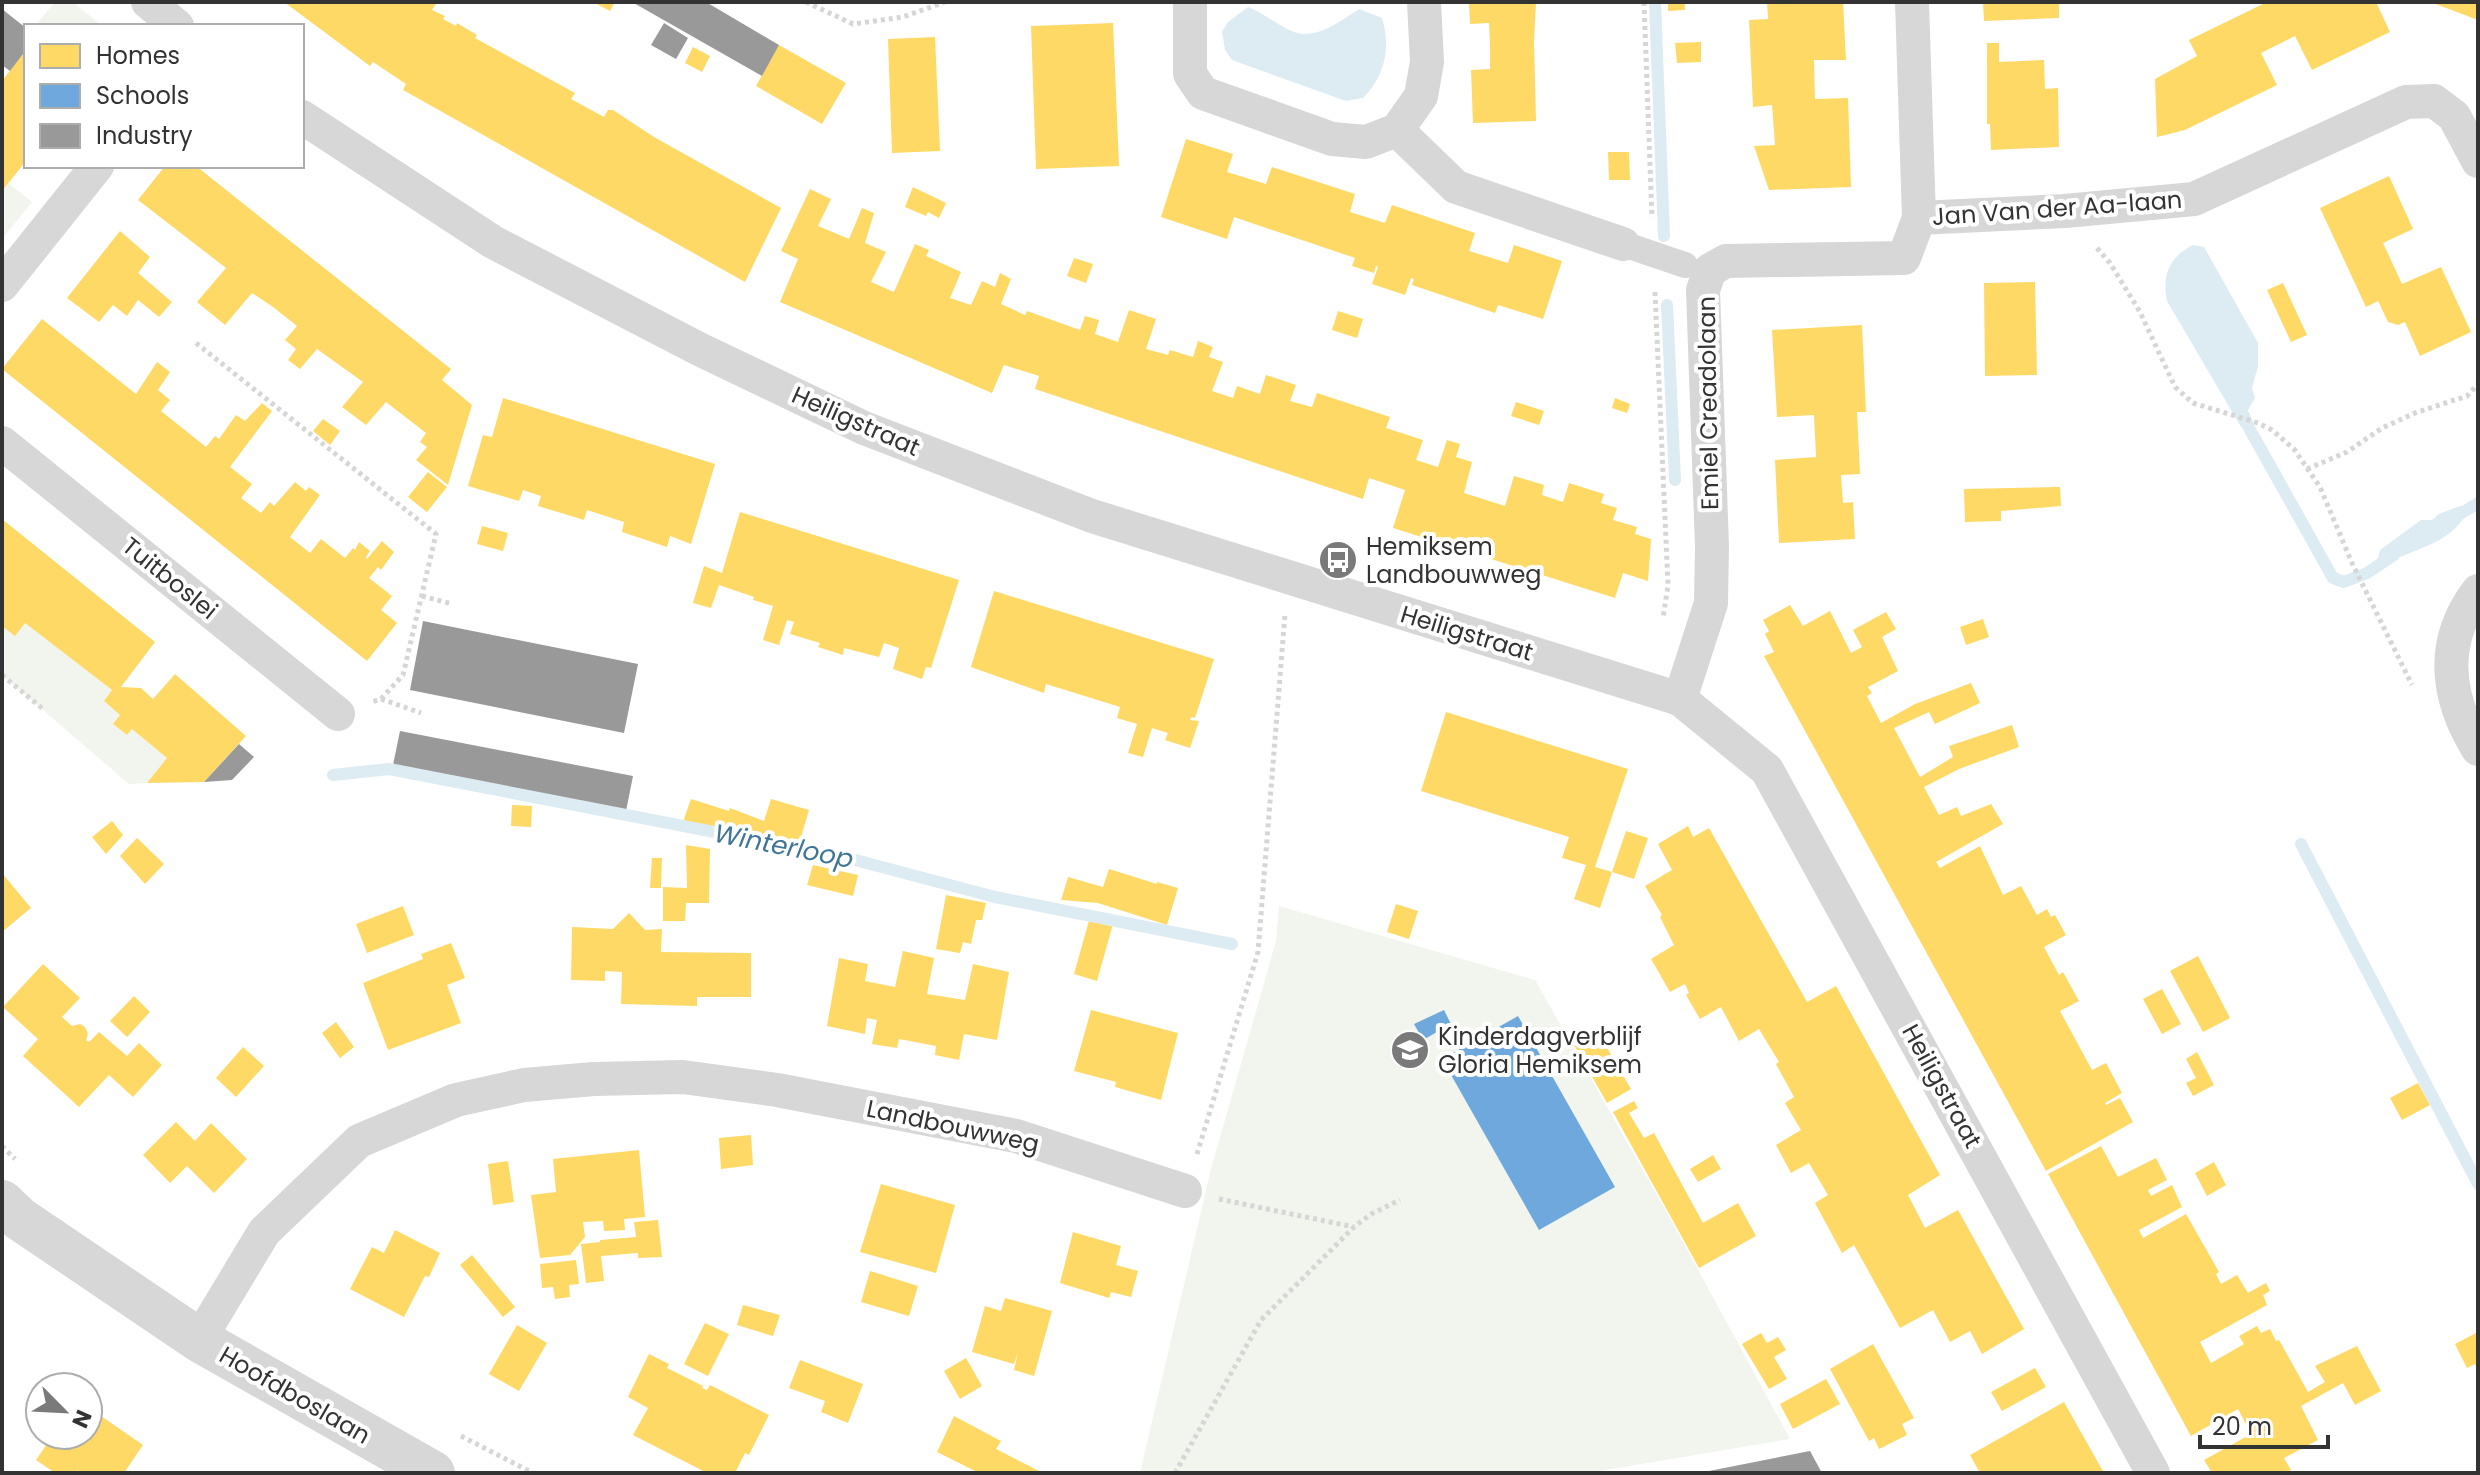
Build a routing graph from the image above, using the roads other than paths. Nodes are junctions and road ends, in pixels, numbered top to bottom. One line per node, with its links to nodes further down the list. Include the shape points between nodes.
1 (148, 2): 5 (street)
2 (1190, 2): 7 (street, via 1190,74 1203,93 1332,139 1366,142)
3 (1424, 2): 7 (street, via 1427,62 1421,96)
4 (1912, 2): 10 (street, Emiel Creadolaan)
5 (175, 24)
6 (304, 118): 15 (street, Heiligstraat, via 493,242 864,428 1092,516)
7 (1397, 130): 11 (street, via 1456,187)
8 (2478, 161): 10 (street, Jan Van der Aa-laan, via 2454,116 2434,101 2406,102 2194,199)
9 (95, 168): 12 (street)
10 (1919, 218): 11 (street, Emiel Creadolaan, via 1904,258)
11 (1668, 258): 15 (street, Emiel Creadolaan, via 1703,290 1712,547 1711,603)
12 (2, 285)
13 (2, 443): 16 (street, Tuitboslei)
14 (2478, 591): 17 (street, via 2456,627 2451,675 2462,719)
15 (1680, 699): 22 (street, Heiligstraat, via 1767,770)
16 (338, 714)
17 (2478, 749)
18 (1185, 1191): 20 (street, Landbouwweg, via 1016,1136 777,1090 683,1077 524,1085 456,1100 359,1141 264,1232)
19 (2, 1202): 20 (street, Hoofdboslaan)
20 (199, 1340): 21 (street, Hoofdboslaan)
21 (414, 1469)
22 (2153, 1473)

